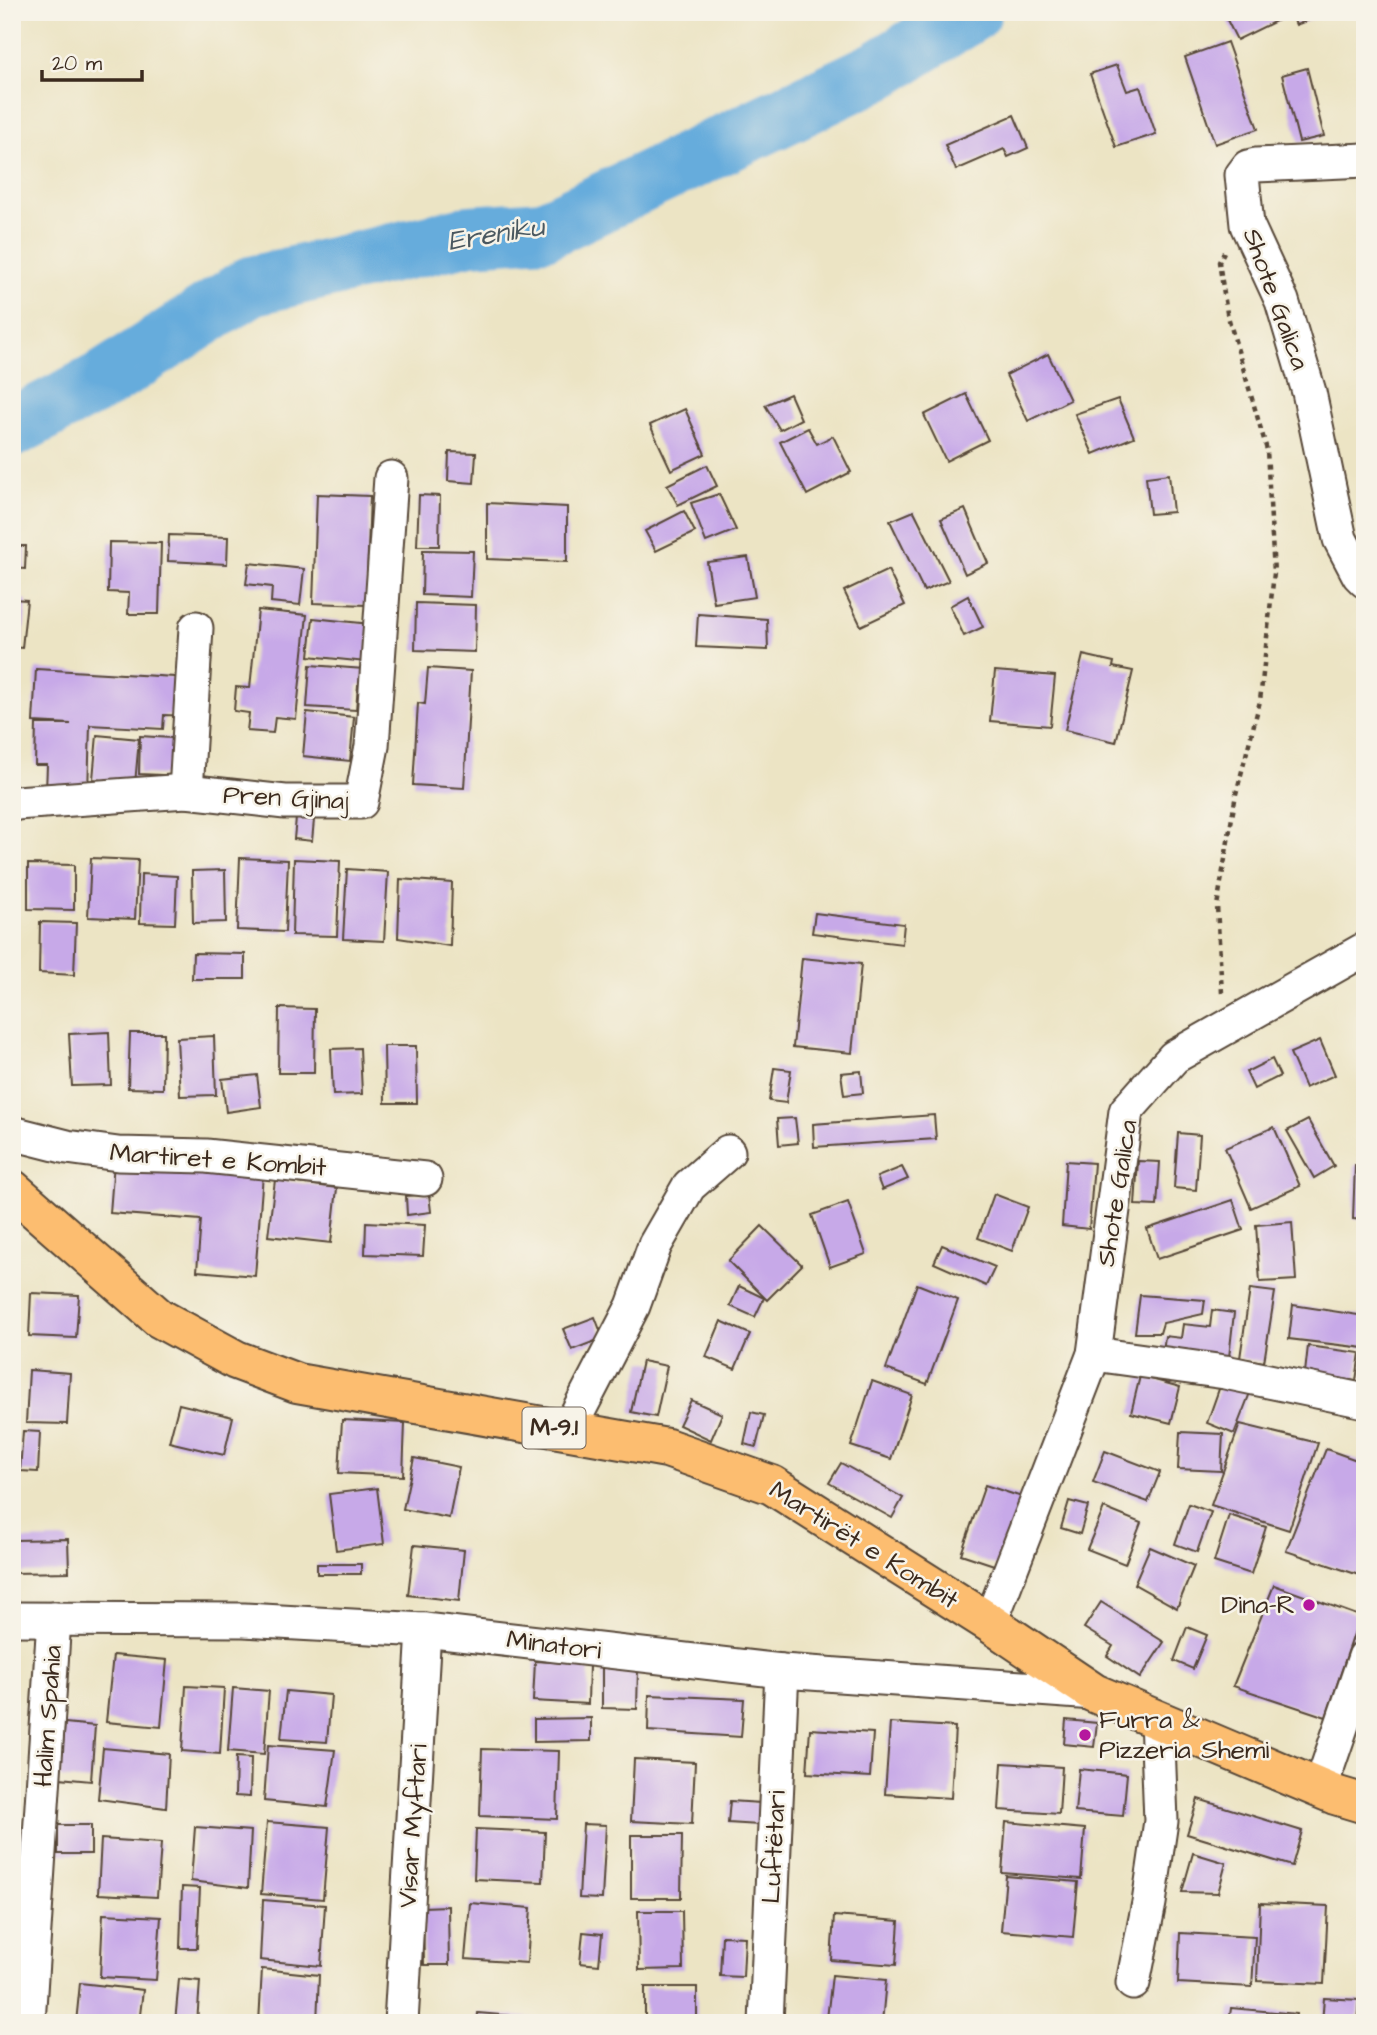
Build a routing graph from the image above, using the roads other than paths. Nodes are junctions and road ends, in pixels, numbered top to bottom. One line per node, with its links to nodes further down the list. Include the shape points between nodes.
1 (1365, 160): 3 (street, Shote Galica, via 1248,167 1242,175 1247,225 1282,301 1305,379 1340,540)
2 (391, 478): 5 (street, Pren Gjinaj, via 372,746 361,802 285,802)
3 (1365, 581)
4 (196, 628): 5 (street)
5 (186, 791): 6 (street, Pren Gjinaj)
6 (12, 805)
7 (1365, 949): 12 (street, Shote Galica, via 1174,1057 1126,1111)
8 (12, 1133): 10 (street, Martiret e Kombit, via 118,1154 206,1156)
9 (728, 1152): 14 (street, via 689,1186 655,1245 633,1306)
10 (425, 1179)
11 (12, 1189): 14 (main road, Martirët e Kombit / M-9.1, via 159,1318 236,1360 297,1383)
12 (1094, 1354): 13 (street, via 1225,1372); 17 (street, Shote Galica)
13 (1365, 1401)
14 (568, 1431): 17 (main road, Martirët e Kombit / M-9.1, via 667,1448 772,1485)
15 (12, 1619): 16 (street, Minatori)
16 (54, 1619): 18 (street, Minatori, via 244,1620); 26 (street, Halim Spahia)
17 (990, 1623): 21 (main road, Martirët e Kombit / M-9.1)
18 (425, 1630): 20 (street, Minatori); 27 (street, Visar Myftari)
19 (1365, 1657): 23 (street)
20 (782, 1671): 21 (street, Minatori); 28 (street, Luftëtari)
21 (1094, 1693): 22 (main road, Martirët e Kombit / M-9.1)
22 (1157, 1718): 23 (main road, Martirët e Kombit / M-9.1); 25 (street, via 1161,1821)
23 (1321, 1789): 24 (main road, Martirët e Kombit / M-9.1)
24 (1365, 1804)
25 (1133, 1983)
26 (29, 2023)
27 (401, 2023)
28 (766, 2023)

